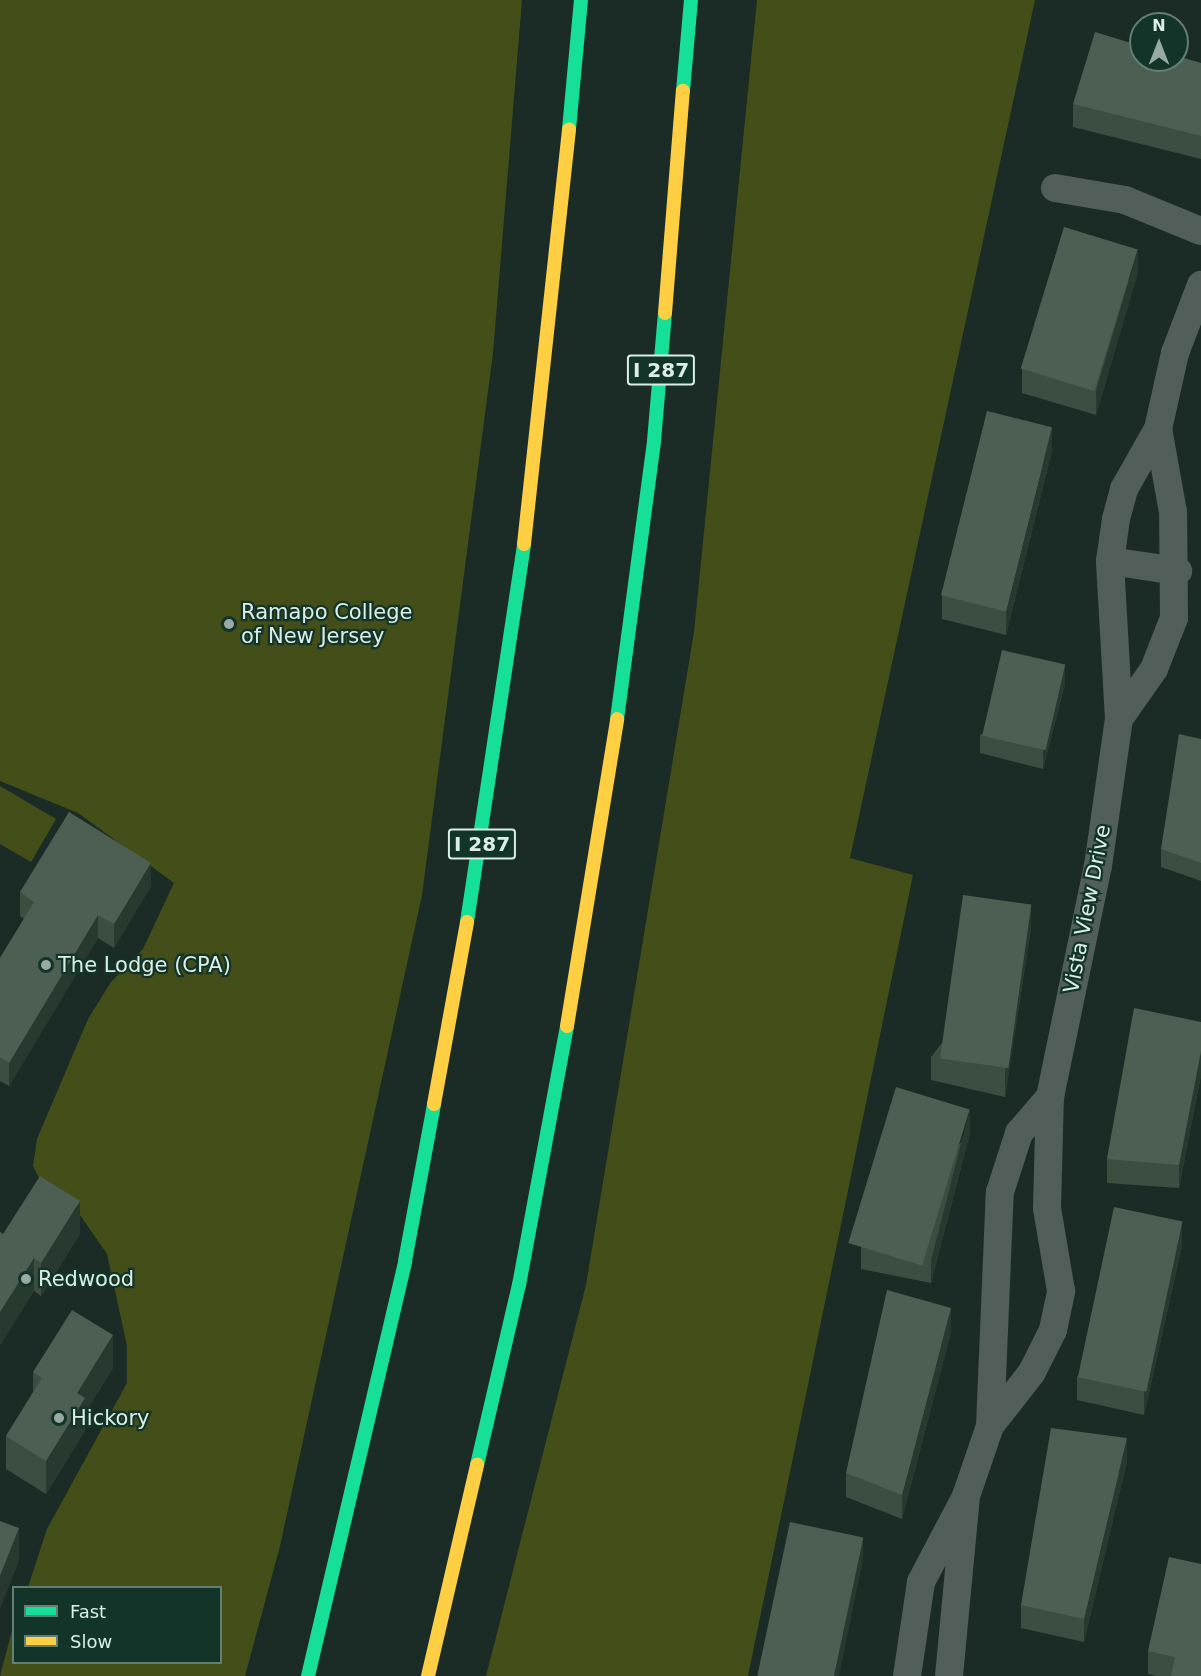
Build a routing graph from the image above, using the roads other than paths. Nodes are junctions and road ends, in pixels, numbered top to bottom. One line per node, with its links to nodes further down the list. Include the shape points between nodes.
1 (581, 0): 13 (highway, I 287, via 540,428 480,857 405,1261)
2 (691, 0): 14 (highway, I 287, via 654,441 600,841 519,1285)
3 (1055, 188): 4 (street, via 1125,200)
4 (1201, 231)
5 (1201, 285): 6 (street, Vista View Drive, via 1175,353)
6 (1158, 429): 7 (street, Vista View Drive, via 1124,489); 8 (street, Vista View Drive)
7 (1110, 561): 8 (street); 9 (street, Vista View Drive)
8 (1178, 571): 9 (street, Vista View Drive, via 1174,618 1154,669)
9 (1119, 719): 10 (street, Vista View Drive, via 1098,866)
10 (1050, 1097): 11 (street, Vista View Drive, via 1019,1133 1000,1192); 11 (street, Vista View Drive, via 1047,1208 1061,1291 1053,1330 1032,1372)
11 (990, 1426): 12 (street, Vista View Drive)
12 (966, 1496): 15 (street, Vista View Drive, via 921,1582); 16 (street, Vista View Drive)
13 (308, 1676)
14 (428, 1676)
15 (907, 1676)
16 (949, 1676)

